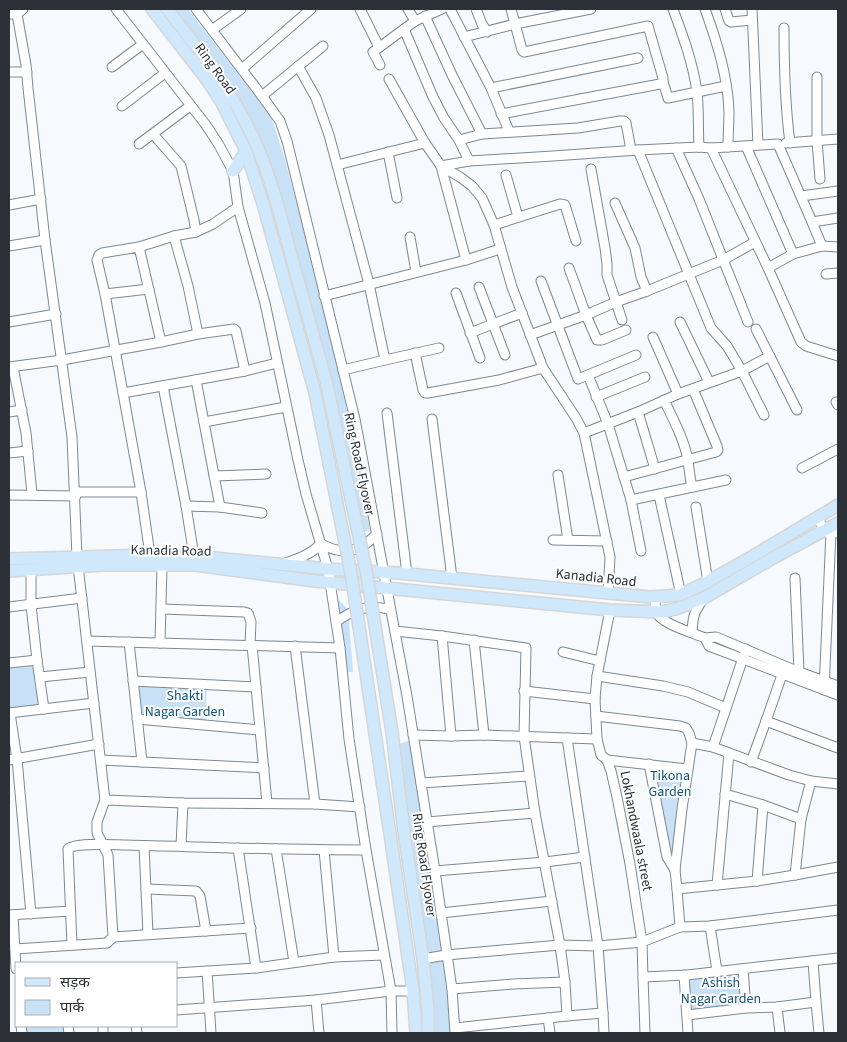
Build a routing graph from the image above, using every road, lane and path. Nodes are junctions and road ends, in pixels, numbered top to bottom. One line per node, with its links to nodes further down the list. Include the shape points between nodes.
1 (116, 9): 29 (street)
2 (152, 9): 67 (main road, Ring Road, via 207,80)
3 (167, 9): 336 (main road, Ring Road Flyover, bridge, via 216,73 252,135 284,227 326,382 366,570 392,732)
4 (196, 9): 26 (street)
5 (241, 9): 26 (street)
6 (311, 9): 36 (street)
7 (360, 9): 31 (street)
8 (408, 9): 22 (street)
9 (442, 9): 20 (street)
10 (450, 9): 28 (street)
11 (476, 9): 27 (street)
12 (511, 9): 23 (street)
13 (591, 9): 19 (street)
14 (673, 9): 45 (street)
15 (705, 9): 43 (street)
16 (725, 9): 21 (street, via 731,22)
17 (752, 9): 21 (street)
18 (15, 11): 38 (street)
19 (561, 12): 23 (street)
20 (425, 16): 22 (street); 52 (street)
21 (752, 20): 60 (street)
22 (415, 22): 25 (street)
23 (515, 24): 27 (street); 42 (street, via 522,50 526,52 648,26)
24 (784, 28): 57 (street, via 784,80)
25 (404, 29): 31 (street); 54 (street, via 433,97)
26 (212, 30): 36 (street)
27 (487, 32): 28 (street)
28 (464, 37): 44 (street)
29 (143, 44): 35 (street); 39 (street)
30 (323, 46): 34 (street)
31 (379, 47): 33 (street, via 373,52)
32 (638, 58): 44 (street)
33 (380, 65)
34 (298, 66): 46 (street); 70 (street, via 316,98)
35 (112, 67)
36 (242, 69): 46 (street)
37 (9, 72): 38 (street)
38 (26, 72): 79 (street)
39 (165, 73): 47 (street); 48 (street)
40 (817, 77): 55 (street)
41 (389, 79): 56 (street)
42 (663, 82): 45 (street, via 668,98); 49 (street)
43 (726, 86): 45 (street); 63 (street)
44 (491, 88): 49 (street)
45 (697, 93): 62 (street)
46 (262, 96): 114 (street, via 280,121 287,141)
47 (122, 106)
48 (190, 106): 51 (street); 73 (street, via 219,144)
49 (501, 114): 50 (street)
50 (509, 131): 52 (street); 66 (street, via 578,128 620,120 626,123)
51 (153, 134): 58 (street); 87 (street, via 181,166)
52 (482, 134): 54 (street)
53 (838, 139): 55 (street)
54 (459, 140): 69 (street)
55 (817, 141): 57 (street); 75 (street)
56 (425, 143): 68 (street); 71 (street)
57 (790, 143): 59 (street)
58 (139, 144)
59 (778, 144): 60 (street); 77 (street)
60 (758, 145): 61 (street)
61 (746, 146): 63 (street); 98 (street)
62 (698, 147): 64 (street); 65 (street)
63 (728, 147): 65 (street)
64 (676, 148): 66 (street); 100 (street)
65 (711, 148): 92 (street)
66 (635, 150): 69 (street); 105 (street)
67 (246, 151): 73 (main road); 350 (main road, Ring Road Flyover, bridge, via 315,393 351,573)
68 (388, 152): 70 (street); 78 (street)
69 (469, 161): 71 (street)
70 (337, 165): 108 (street)
71 (441, 166): 86 (street, via 478,193); 99 (street)
72 (591, 169): 115 (street, via 606,254 606,274)
73 (233, 171): 82 (street)
74 (506, 175): 83 (street)
75 (820, 179)
76 (838, 191): 77 (street)
77 (801, 196): 85 (street)
78 (397, 198)
79 (41, 200): 81 (street); 90 (street)
80 (615, 203): 111 (street, via 635,248)
81 (9, 205)
82 (238, 207): 87 (street); 142 (street, via 265,303)
83 (518, 217): 86 (street); 91 (street, via 563,204)
84 (838, 218): 85 (street)
85 (812, 222): 94 (street)
86 (494, 226): 97 (street)
87 (196, 232): 88 (street)
88 (174, 236): 95 (street); 128 (street)
89 (410, 237): 103 (street)
90 (46, 240): 93 (street); 117 (street)
91 (576, 242)
92 (756, 242): 100 (street); 102 (street)
93 (9, 246)
94 (822, 246): 96 (street); 98 (street)
95 (139, 247): 110 (street); 112 (street, via 99,255 97,260)
96 (838, 247)
97 (500, 249): 99 (street); 116 (street)
98 (793, 254): 102 (street)
99 (466, 260): 103 (street)
100 (723, 260): 105 (street); 122 (street)
101 (569, 268): 118 (street)
102 (768, 268): 138 (street, via 801,342)
103 (416, 272): 108 (street)
104 (838, 273): 106 (street)
105 (689, 274): 111 (street); 146 (street, via 711,328)
106 (826, 274)
107 (541, 281): 124 (street)
108 (369, 284): 114 (street); 141 (street)
109 (478, 286): 123 (street)
110 (149, 289): 112 (street); 131 (street)
111 (647, 291): 115 (street)
112 (104, 294): 133 (street)
113 (456, 294): 127 (street)
114 (324, 296): 145 (street)
115 (616, 302): 118 (street); 119 (street)
116 (522, 313): 123 (street); 129 (street)
117 (56, 314): 120 (street); 140 (street)
118 (586, 315): 124 (street); 126 (street, via 597,340)
119 (622, 320)
120 (9, 322)
121 (680, 322): 151 (street)
122 (748, 322)
123 (493, 324): 127 (street); 135 (street)
124 (558, 325): 129 (street); 148 (street, via 578,379)
125 (756, 329): 137 (street)
126 (626, 330)
127 (470, 333): 139 (street)
128 (198, 334): 131 (street); 147 (street, via 234,329)
129 (530, 335): 144 (street)
130 (653, 337): 155 (street)
131 (160, 342): 133 (street)
132 (439, 348): 134 (street)
133 (114, 350): 140 (street); 154 (street)
134 (415, 354): 141 (street); 144 (street, via 423,390 428,394)
135 (505, 355)
136 (636, 355): 148 (street)
137 (770, 356): 146 (street); 160 (street)
138 (838, 356)
139 (480, 358)
140 (62, 360): 143 (street); 183 (street, via 72,437)
141 (385, 360): 145 (street)
142 (277, 363): 147 (street); 158 (street)
143 (11, 367): 159 (street)
144 (543, 368): 168 (street)
145 (343, 370): 194 (street)
146 (742, 370): 151 (street); 164 (street)
147 (245, 371): 150 (street)
148 (588, 375): 156 (street)
149 (645, 377): 156 (street)
150 (196, 380): 152 (street); 166 (street)
151 (709, 382): 153 (street)
152 (163, 386): 154 (street); 188 (street)
153 (692, 389): 155 (street); 172 (street, via 718,450)
154 (123, 393): 181 (street)
155 (678, 394): 157 (street)
156 (596, 397): 167 (street)
157 (664, 400): 162 (street); 172 (street)
158 (286, 407): 166 (street); 198 (street)
159 (22, 410): 161 (street); 170 (street)
160 (797, 410)
161 (9, 412)
162 (638, 412): 167 (street); 174 (street)
163 (387, 413): 210 (street)
164 (764, 415)
165 (432, 419): 211 (street)
166 (204, 422): 177 (street)
167 (608, 424): 168 (street); 178 (street)
168 (584, 433): 197 (street)
169 (838, 449): 173 (street)
170 (28, 451): 171 (street); 182 (street)
171 (9, 453)
172 (688, 460): 174 (street); 180 (street)
173 (802, 468)
174 (655, 469): 178 (street)
175 (266, 474): 177 (street)
176 (558, 475): 196 (street)
177 (214, 476): 189 (street)
178 (624, 477): 186 (street)
179 (726, 480): 180 (street)
180 (692, 487): 185 (street)
181 (141, 492): 183 (street); 200 (street)
182 (32, 494): 183 (street); 184 (street)
183 (75, 494): 203 (street)
184 (9, 495)
185 (659, 495): 186 (street); 217 (street)
186 (631, 500): 199 (street)
187 (838, 505): 192 (main road, Kanadia Road)
188 (186, 506): 189 (street); 201 (street)
189 (220, 507): 191 (street)
190 (696, 508): 213 (street)
191 (262, 513)
192 (816, 517): 193 (street); 213 (main road, Kanadia Road)
193 (833, 530): 220 (main road, Kanadia Road, via 773,558); 251 (street)
194 (377, 534): 198 (street, via 366,545 352,550 338,550); 209 (street)
195 (553, 540): 196 (street)
196 (568, 540): 197 (street)
197 (607, 541): 216 (street, via 610,557)
198 (321, 544): 204 (street, via 306,556); 206 (street)
199 (641, 551)
200 (150, 556): 201 (main road, Kanadia Road); 203 (main road, Kanadia Road)
201 (194, 556): 204 (main road, Kanadia Road)
202 (9, 559): 203 (main road)
203 (78, 562): 205 (main road, Kanadia Road); 207 (main road, Kanadia Road); 219 (street)
204 (282, 564): 206 (main road, Kanadia Road)
205 (162, 565): 214 (main road, Kanadia Road, via 195,564); 223 (street)
206 (328, 569): 209 (main road, Kanadia Road); 214 (street)
207 (31, 570): 208 (main road, Kanadia Road); 221 (street)
208 (9, 571)
209 (383, 572): 210 (main road, Kanadia Road); 215 (street)
210 (407, 574): 211 (main road, Kanadia Road)
211 (452, 578): 216 (main road, Kanadia Road)
212 (795, 578): 247 (street)
213 (708, 582): 217 (main road, Kanadia Road)
214 (331, 583): 215 (main road, Kanadia Road); 227 (street)
215 (386, 587): 224 (street); 225 (main road, Kanadia Road)
216 (608, 594): 218 (main road, Kanadia Road)
217 (681, 595): 218 (main road, Kanadia Road)
218 (655, 597): 226 (street)
219 (82, 598): 221 (street); 233 (street)
220 (704, 598): 226 (main road, Kanadia Road, via 676,609); 229 (street, via 694,611)
221 (31, 605): 222 (street); 242 (street)
222 (9, 607)
223 (162, 609): 235 (street); 236 (street, via 248,613)
224 (390, 609): 227 (street, via 363,608); 228 (street)
225 (610, 610): 226 (main road, Kanadia Road); 243 (street, Lokhandwaala street)
226 (656, 612): 229 (street, via 664,621)
227 (336, 622): 238 (street)
228 (395, 631): 230 (street); 265 (street)
229 (692, 632): 231 (street)
230 (442, 636): 232 (street); 267 (street)
231 (705, 638): 239 (street, via 716,637); 241 (street, via 709,646)
232 (474, 640): 254 (street, via 526,648); 266 (street)
233 (87, 641): 234 (street); 246 (street)
234 (129, 642): 235 (street); 250 (street)
235 (160, 643): 236 (street)
236 (251, 645): 237 (street); 253 (street)
237 (295, 646): 238 (street); 292 (street)
238 (340, 648): 294 (street)
239 (746, 649): 241 (street); 245 (street)
240 (563, 652): 243 (street)
241 (742, 659): 245 (street); 258 (street)
242 (37, 660): 244 (street); 249 (street)
243 (600, 661): 248 (street, Lokhandwaala street)
244 (9, 663)
245 (784, 670): 247 (street); 251 (street); 263 (street)
246 (90, 672): 249 (street); 257 (street)
247 (799, 672): 251 (street)
248 (597, 676): 256 (street, Lokhandwaala street); 258 (street, via 688,692)
249 (40, 677): 259 (street)
250 (133, 681): 253 (street); 262 (street)
251 (825, 686): 252 (street); 255 (street)
252 (838, 686)
253 (256, 687): 264 (street)
254 (524, 691): 256 (street); 268 (street)
255 (838, 695)
256 (595, 698): 261 (street, Lokhandwaala street)
257 (94, 703): 259 (street); 272 (street)
258 (726, 708): 273 (street)
259 (44, 709): 260 (street)
260 (9, 713): 276 (street)
261 (596, 716): 270 (street, Lokhandwaala street); 271 (street, via 680,726 686,728)
262 (137, 719): 264 (street); 279 (street)
263 (766, 721): 274 (street); 280 (street)
264 (260, 730): 282 (street)
265 (413, 735): 267 (street); 286 (street)
266 (484, 735): 267 (street); 268 (street)
267 (452, 736)
268 (524, 736): 269 (street); 284 (street)
269 (567, 738): 270 (street); 305 (street)
270 (598, 739): 278 (street, Lokhandwaala street, via 601,755)
271 (692, 743): 273 (street); 283 (street)
272 (99, 744): 276 (street); 277 (street)
273 (713, 747): 275 (street)
274 (838, 748)
275 (729, 753): 280 (street); 288 (street)
276 (13, 759): 319 (street)
277 (100, 760): 279 (street); 289 (street)
278 (607, 760): 281 (street); 327 (street, Lokhandwaala street, via 619,806)
279 (142, 762): 282 (street)
280 (751, 762): 285 (street)
281 (649, 764): 283 (street); 308 (street, via 667,857)
282 (264, 768): 291 (street)
283 (687, 769): 308 (street)
284 (529, 776): 286 (street); 295 (street)
285 (811, 781): 287 (street); 296 (street)
286 (421, 783): 297 (street)
287 (838, 784)
288 (725, 794): 293 (street); 312 (street)
289 (105, 800): 290 (street); 298 (street, via 97,822 97,833)
290 (183, 803): 291 (street); 300 (street)
291 (268, 803): 292 (street)
292 (315, 804): 294 (street)
293 (763, 805): 296 (street); 311 (street)
294 (360, 808): 304 (street)
295 (535, 813): 297 (street); 306 (street)
296 (801, 819): 310 (street)
297 (427, 822): 309 (street)
298 (103, 844): 299 (street); 317 (street, via 68,849); 326 (street, via 108,855)
299 (144, 846): 300 (street); 313 (street)
300 (181, 846): 301 (street)
301 (238, 848): 302 (street); 323 (street)
302 (276, 849): 303 (street); 339 (street)
303 (324, 850): 304 (street); 334 (street)
304 (366, 850): 332 (street)
305 (585, 857): 306 (street); 330 (street)
306 (545, 862): 309 (street); 315 (street)
307 (838, 868): 310 (street)
308 (675, 870): 314 (street)
309 (435, 871): 318 (street)
310 (795, 875): 311 (street)
311 (757, 881): 312 (street)
312 (716, 885): 314 (street)
313 (146, 889): 324 (street, via 196,891 200,896); 325 (street)
314 (677, 889): 322 (street)
315 (552, 902): 318 (street); 329 (street)
316 (838, 910): 321 (street)
317 (70, 911): 319 (street); 328 (street)
318 (440, 913): 333 (street)
319 (31, 914): 320 (street)
320 (11, 915): 331 (street)
321 (710, 926): 322 (street); 343 (street)
322 (680, 927): 327 (street)
323 (251, 928): 324 (street); 340 (street)
324 (206, 931): 325 (street)
325 (148, 934): 326 (street)
326 (113, 937): 328 (street, via 107,943)
327 (642, 942): 330 (street); 346 (street, Lokhandwaala street)
328 (72, 945): 331 (street)
329 (560, 946): 330 (street); 333 (street); 347 (street)
330 (598, 946): 357 (street)
331 (14, 949): 338 (street)
332 (384, 955): 334 (street); 349 (street)
333 (446, 955): 336 (street); 348 (street)
334 (334, 957): 339 (street)
335 (838, 958): 337 (street)
336 (422, 959): 367 (main road)
337 (814, 961): 341 (street); 352 (street)
338 (15, 962)
339 (294, 962): 340 (street)
340 (256, 968): 342 (street)
341 (743, 969): 343 (street); 355 (street)
342 (207, 971): 344 (street); 353 (street)
343 (717, 971): 345 (street)
344 (178, 974)
345 (684, 975): 346 (street); 358 (street)
346 (643, 977): 371 (street, Lokhandwaala street)
347 (564, 982): 348 (street); 359 (street)
348 (452, 989): 362 (street)
349 (391, 991): 350 (street); 351 (street); 365 (street)
350 (413, 991): 366 (main road)
351 (316, 1000): 353 (street); 364 (street)
352 (816, 1002): 354 (street); 374 (street)
353 (210, 1007): 356 (street); 363 (street)
354 (777, 1007): 355 (street); 373 (street)
355 (746, 1008): 358 (street)
356 (178, 1010)
357 (603, 1014): 359 (street); 370 (street)
358 (686, 1015): 372 (street)
359 (567, 1016): 360 (street)
360 (548, 1018): 361 (street); 369 (street)
361 (514, 1022): 362 (street); 368 (street)
362 (455, 1031)
363 (211, 1033)
364 (319, 1033)
365 (392, 1033)
366 (416, 1033)
367 (428, 1033)
368 (515, 1033)
369 (550, 1033)
370 (604, 1033)
371 (645, 1033)
372 (688, 1033)
373 (780, 1033)
374 (819, 1033)

